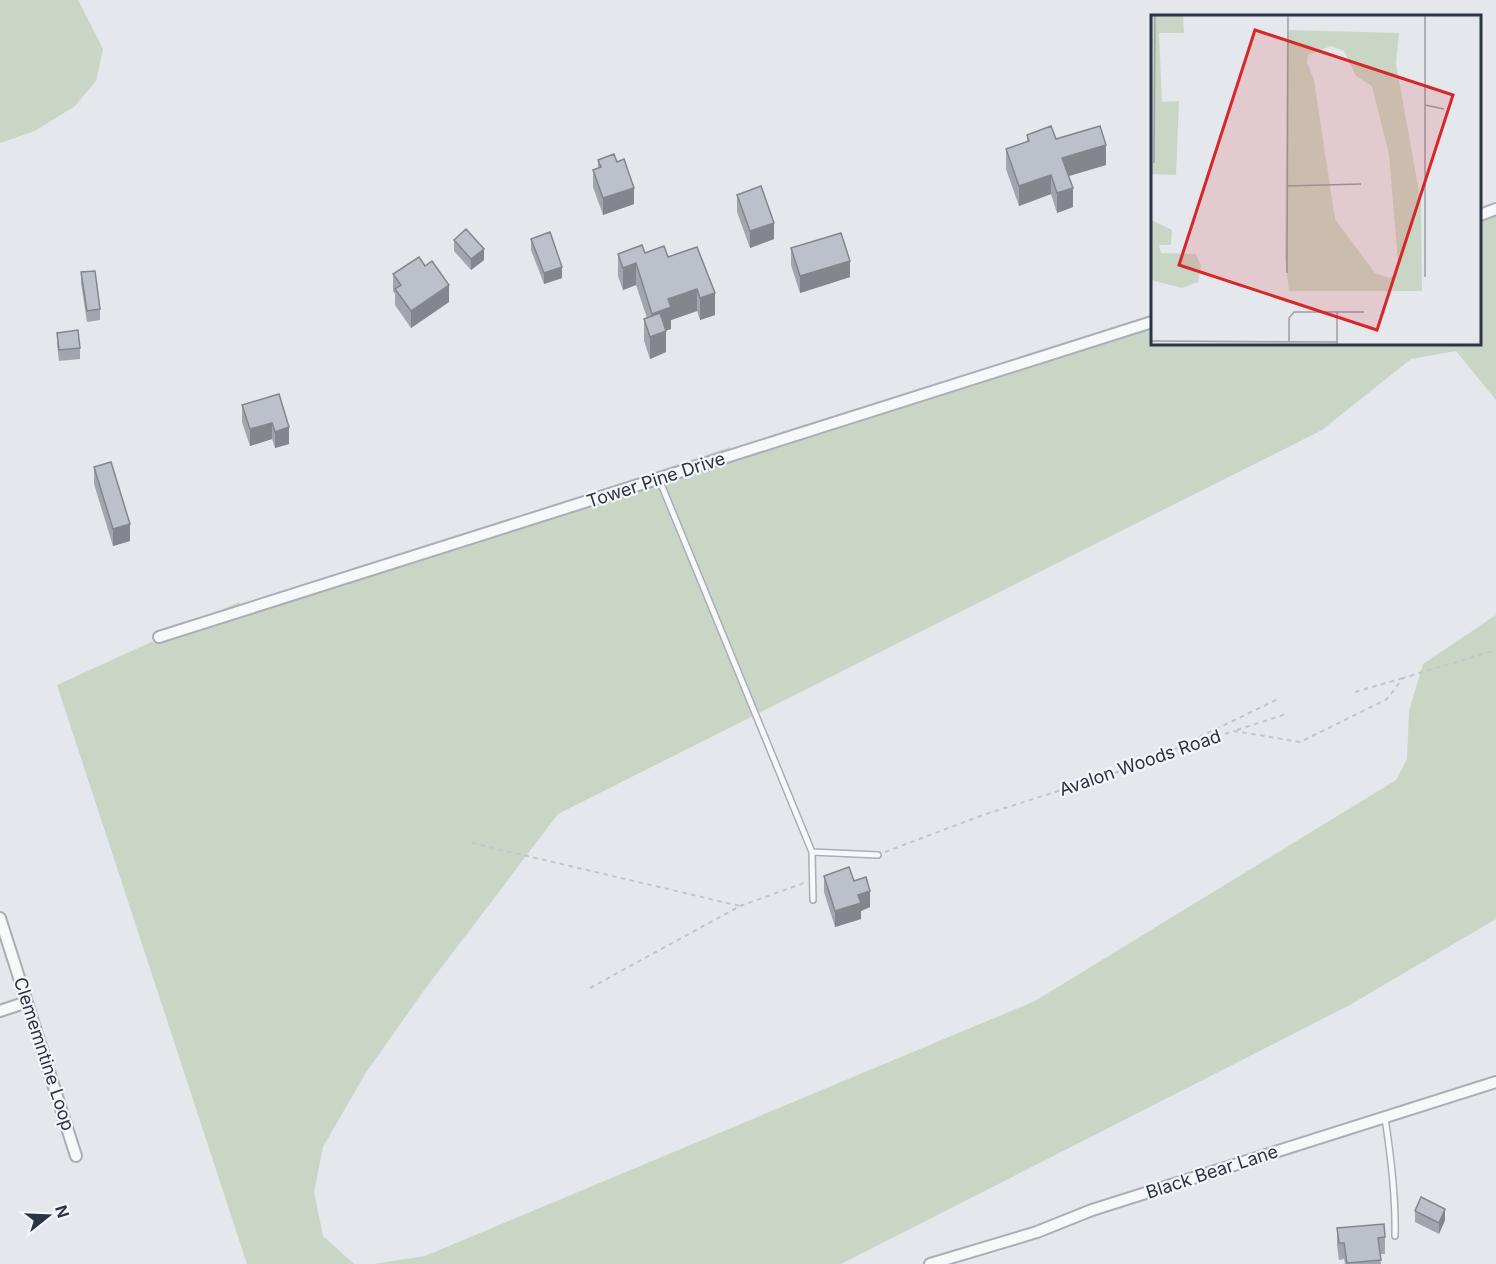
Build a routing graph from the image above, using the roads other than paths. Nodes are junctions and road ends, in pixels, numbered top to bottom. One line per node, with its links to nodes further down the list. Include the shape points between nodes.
1 (1496, 209): 2 (street)
2 (1481, 214)
3 (1151, 322): 4 (street, Tower Pine Drive)
4 (659, 479): 5 (street, Tower Pine Drive); 6 (lane)
5 (159, 637)
6 (813, 852): 7 (lane); 8 (lane)
7 (878, 855)
8 (813, 900)
9 (0, 918): 10 (street, Clememntine Loop)
10 (27, 1002): 11 (street); 14 (street, Clememntine Loop)
11 (0, 1011)
12 (1496, 1082): 13 (street, Black Bear Lane)
13 (1385, 1118): 15 (lane, via 1396,1207); 16 (street, Black Bear Lane)
14 (76, 1156)
15 (1395, 1236)
16 (930, 1264)

